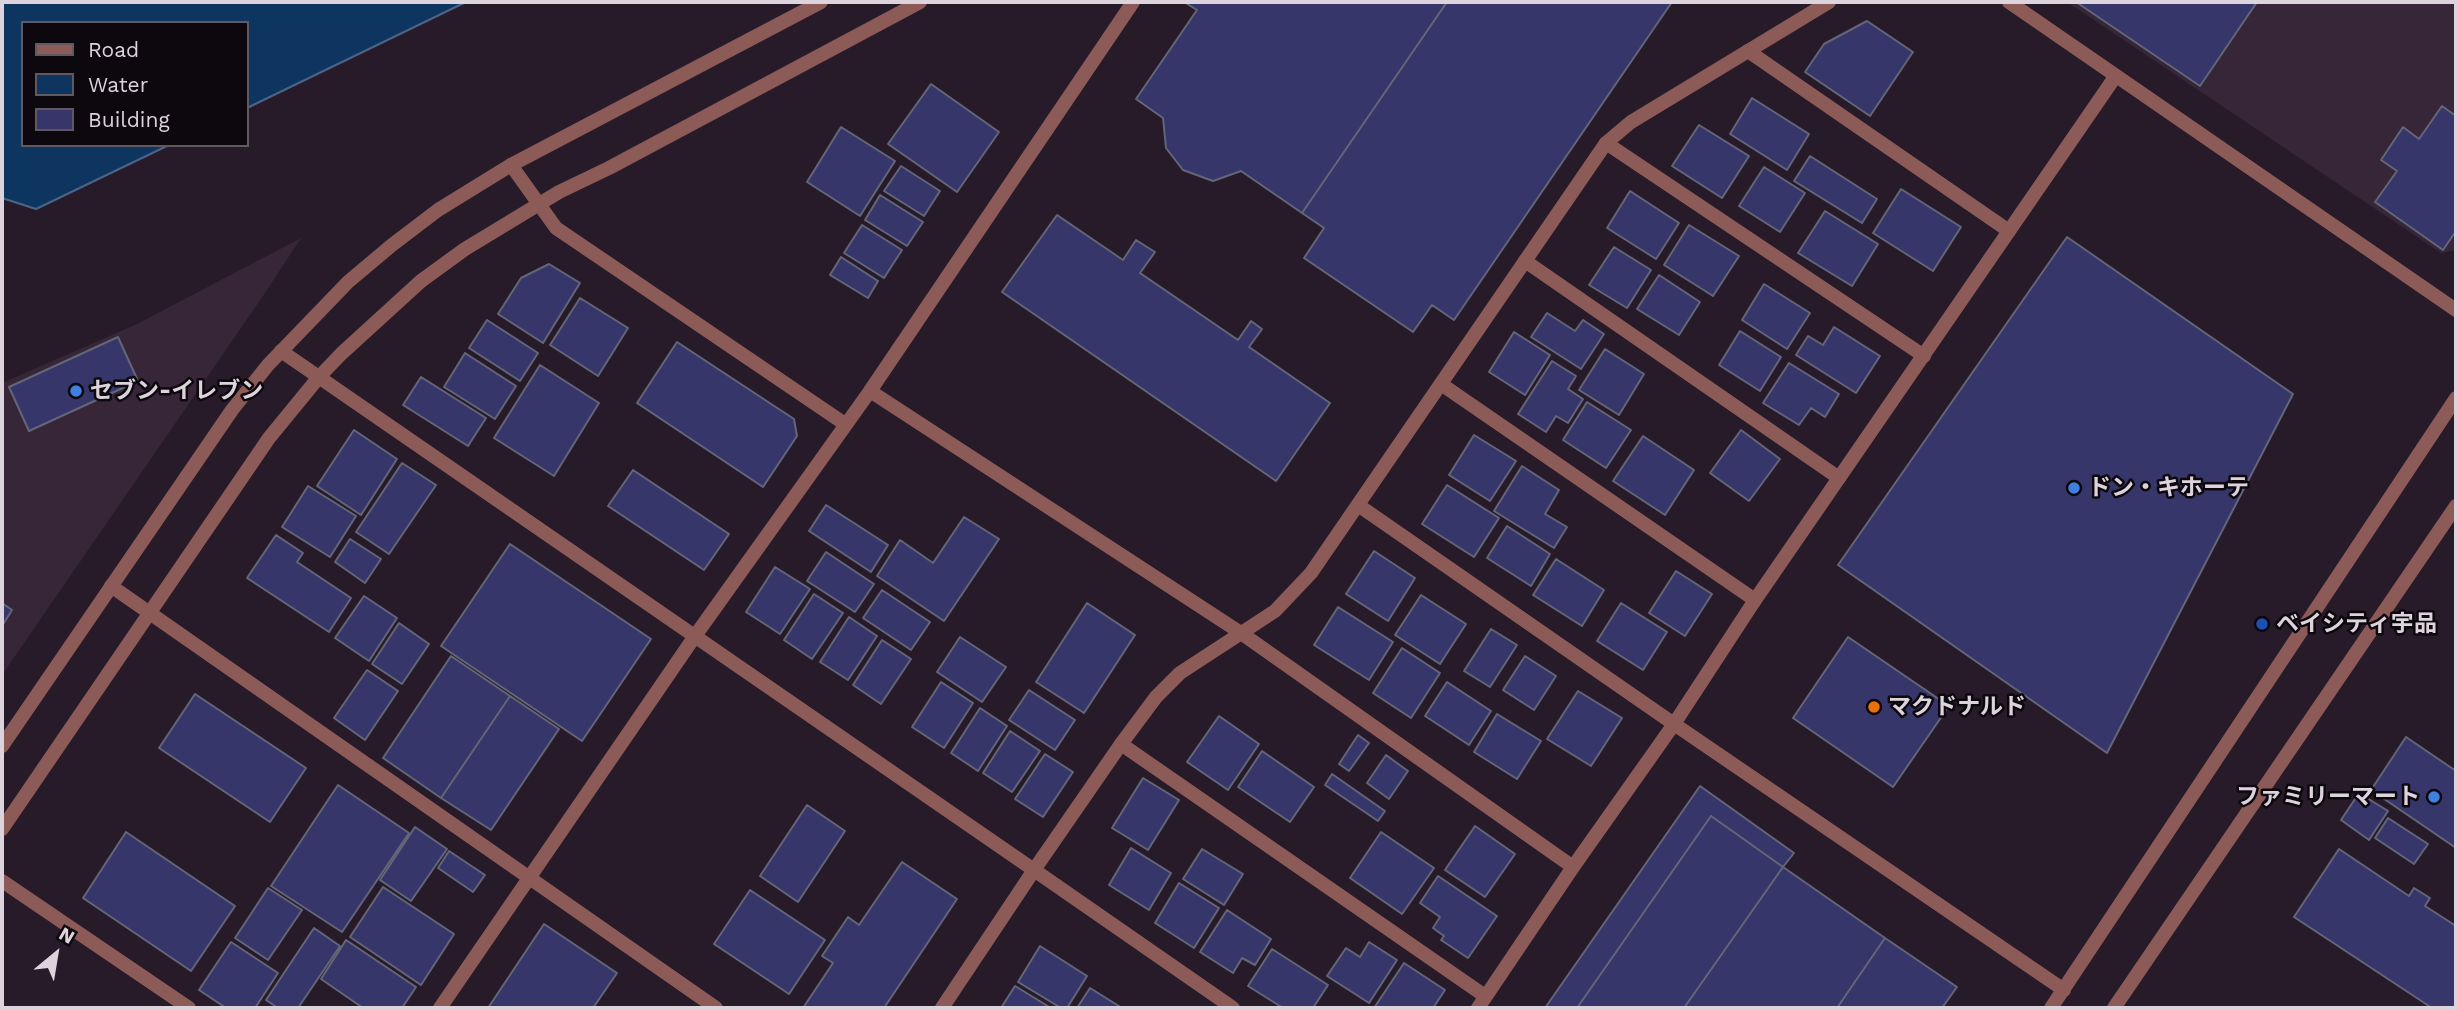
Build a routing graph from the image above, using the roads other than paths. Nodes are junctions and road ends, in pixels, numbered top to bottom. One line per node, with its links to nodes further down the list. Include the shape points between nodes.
1 (821, 2): 9 (street)
2 (920, 2): 10 (street)
3 (1132, 2): 18 (street)
4 (1829, 2): 6 (street)
5 (2009, 2): 7 (street)
6 (1748, 51): 8 (street, via 1630,122); 11 (street)
7 (2115, 77): 11 (street); 13 (street)
8 (1606, 143): 12 (street); 15 (street)
9 (511, 164): 10 (street); 14 (street, via 391,245)
10 (539, 203): 16 (street, via 421,281); 20 (street, via 556,228)
11 (2009, 231): 15 (street)
12 (1525, 261): 17 (street); 21 (street)
13 (2456, 310)
14 (281, 351): 16 (street); 24 (street, via 232,410)
15 (1924, 356): 21 (street)
16 (319, 377): 26 (street, via 270,438); 28 (street)
17 (1441, 384): 22 (street); 25 (street)
18 (870, 391): 20 (street); 27 (street)
19 (2456, 398): 37 (street)
20 (845, 424): 28 (street)
21 (1839, 478): 25 (street)
22 (1358, 505): 27 (street, via 1311,573 1275,611); 29 (street)
23 (2456, 506): 45 (street)
24 (111, 586): 26 (street); 31 (street)
25 (1755, 600): 29 (street)
26 (150, 612): 32 (street); 35 (street)
27 (1241, 633): 30 (street, via 1180,674 1156,697); 33 (street)
28 (695, 636): 34 (street); 35 (street)
29 (1674, 724): 33 (street); 37 (street)
30 (1121, 744): 34 (street); 38 (street)
31 (2, 746)
32 (2, 829)
33 (1573, 867): 38 (street)
34 (1034, 870): 42 (street); 43 (street)
35 (529, 878): 40 (street); 41 (street)
36 (2, 881): 39 (street)
37 (2064, 990): 44 (street)
38 (1482, 1002)
39 (189, 1008)
40 (440, 1008)
41 (716, 1008)
42 (942, 1008)
43 (1233, 1008)
44 (2051, 1008)
45 (2114, 1008)

